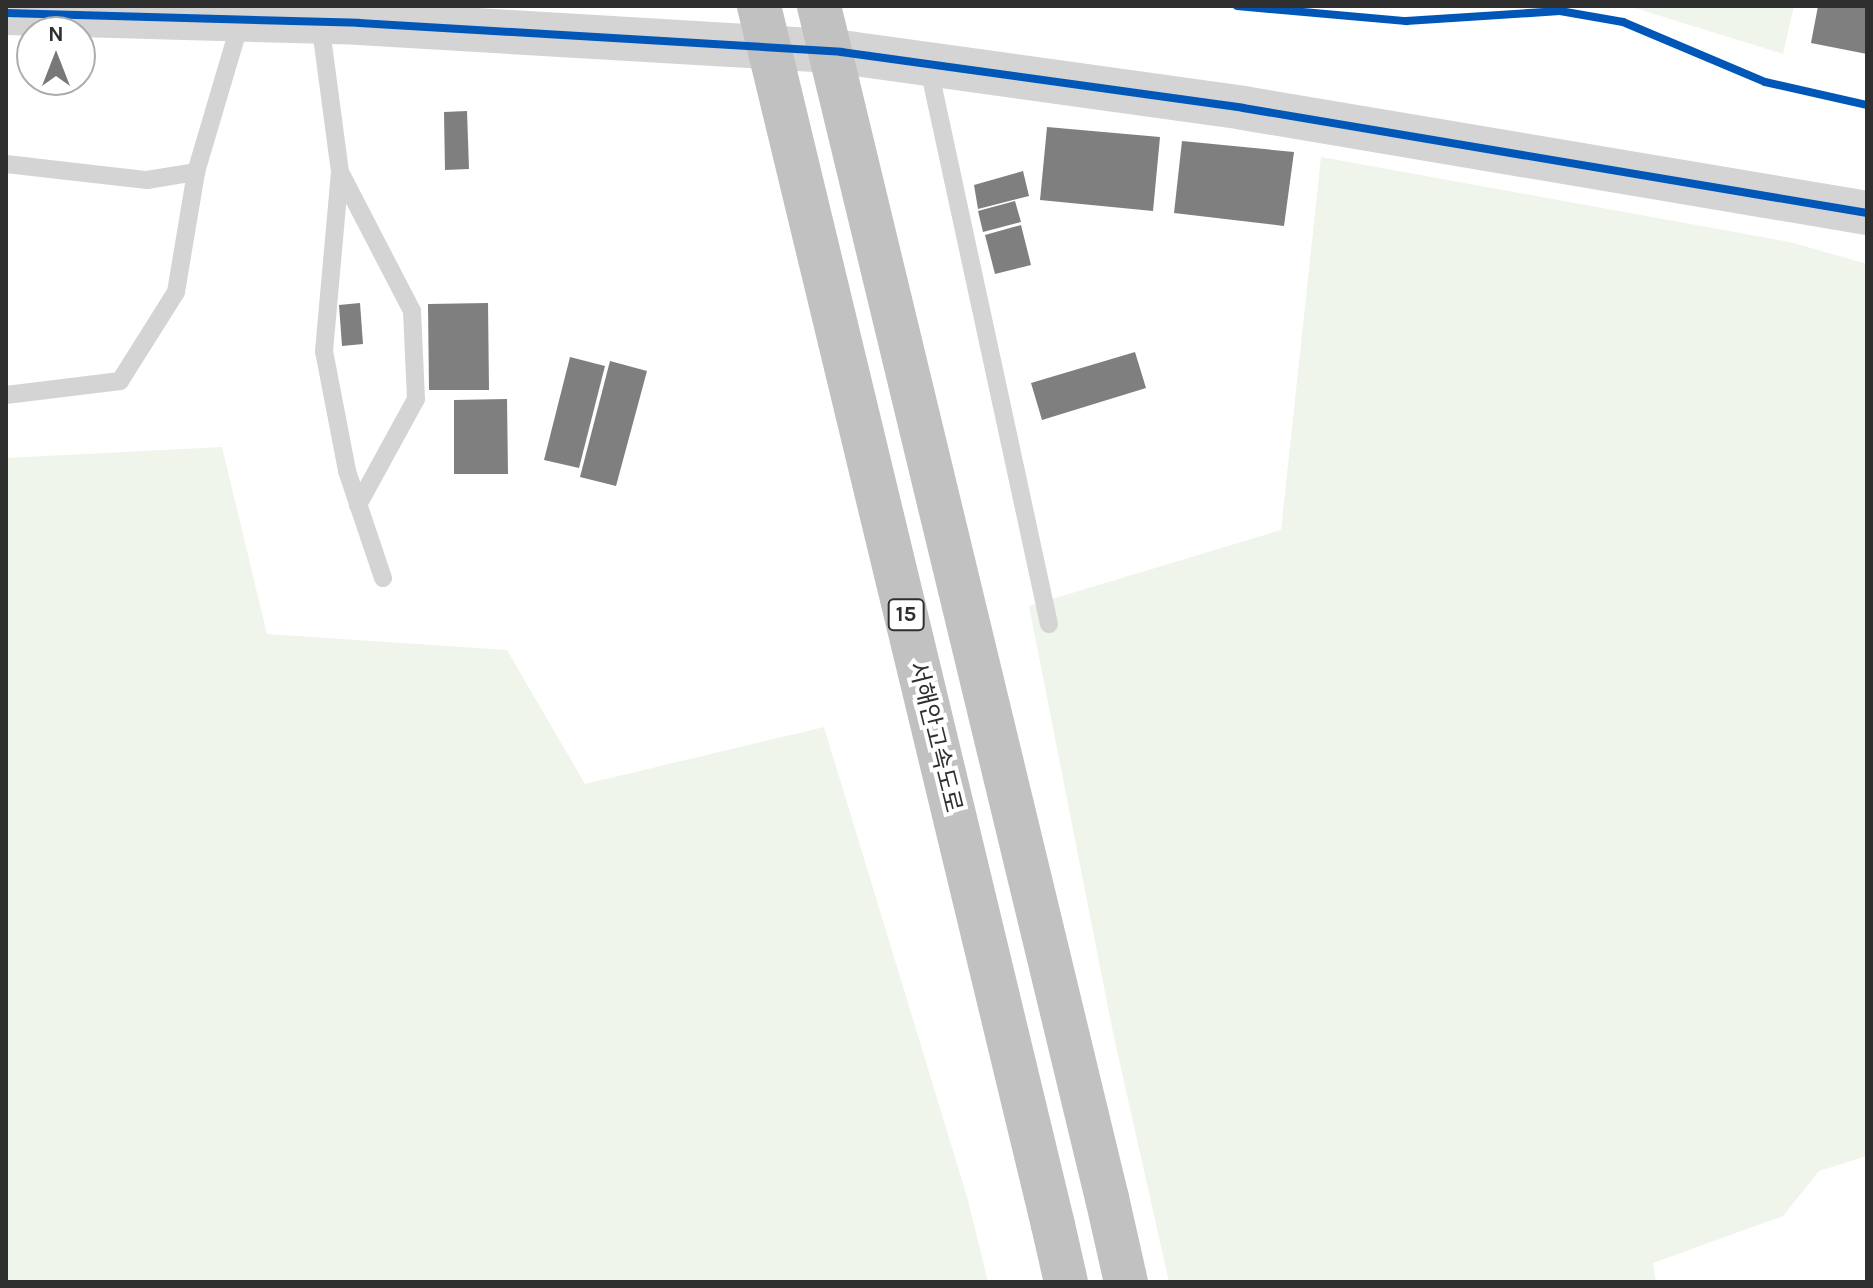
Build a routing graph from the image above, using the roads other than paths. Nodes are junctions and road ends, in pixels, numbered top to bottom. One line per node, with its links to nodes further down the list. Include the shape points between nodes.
1 (759, 6): 15 (highway, 서해안고속도로 / 15, bridge)
2 (819, 6): 16 (highway, 15, bridge)
3 (6, 13): 4 (street)
4 (241, 20): 5 (street); 8 (lane)
5 (320, 22): 6 (street, via 841,52); 9 (lane)
6 (928, 64): 10 (street, via 1243,108); 14 (lane)
7 (6, 164): 8 (lane, via 147,180)
8 (196, 172): 11 (lane, via 176,292 120,381)
9 (340, 172): 12 (lane, via 324,351); 12 (lane, via 412,311 416,399)
10 (1867, 213)
11 (6, 395)
12 (358, 505): 13 (lane)
13 (383, 578)
14 (1049, 624)
15 (1066, 1282)
16 (1126, 1282)

